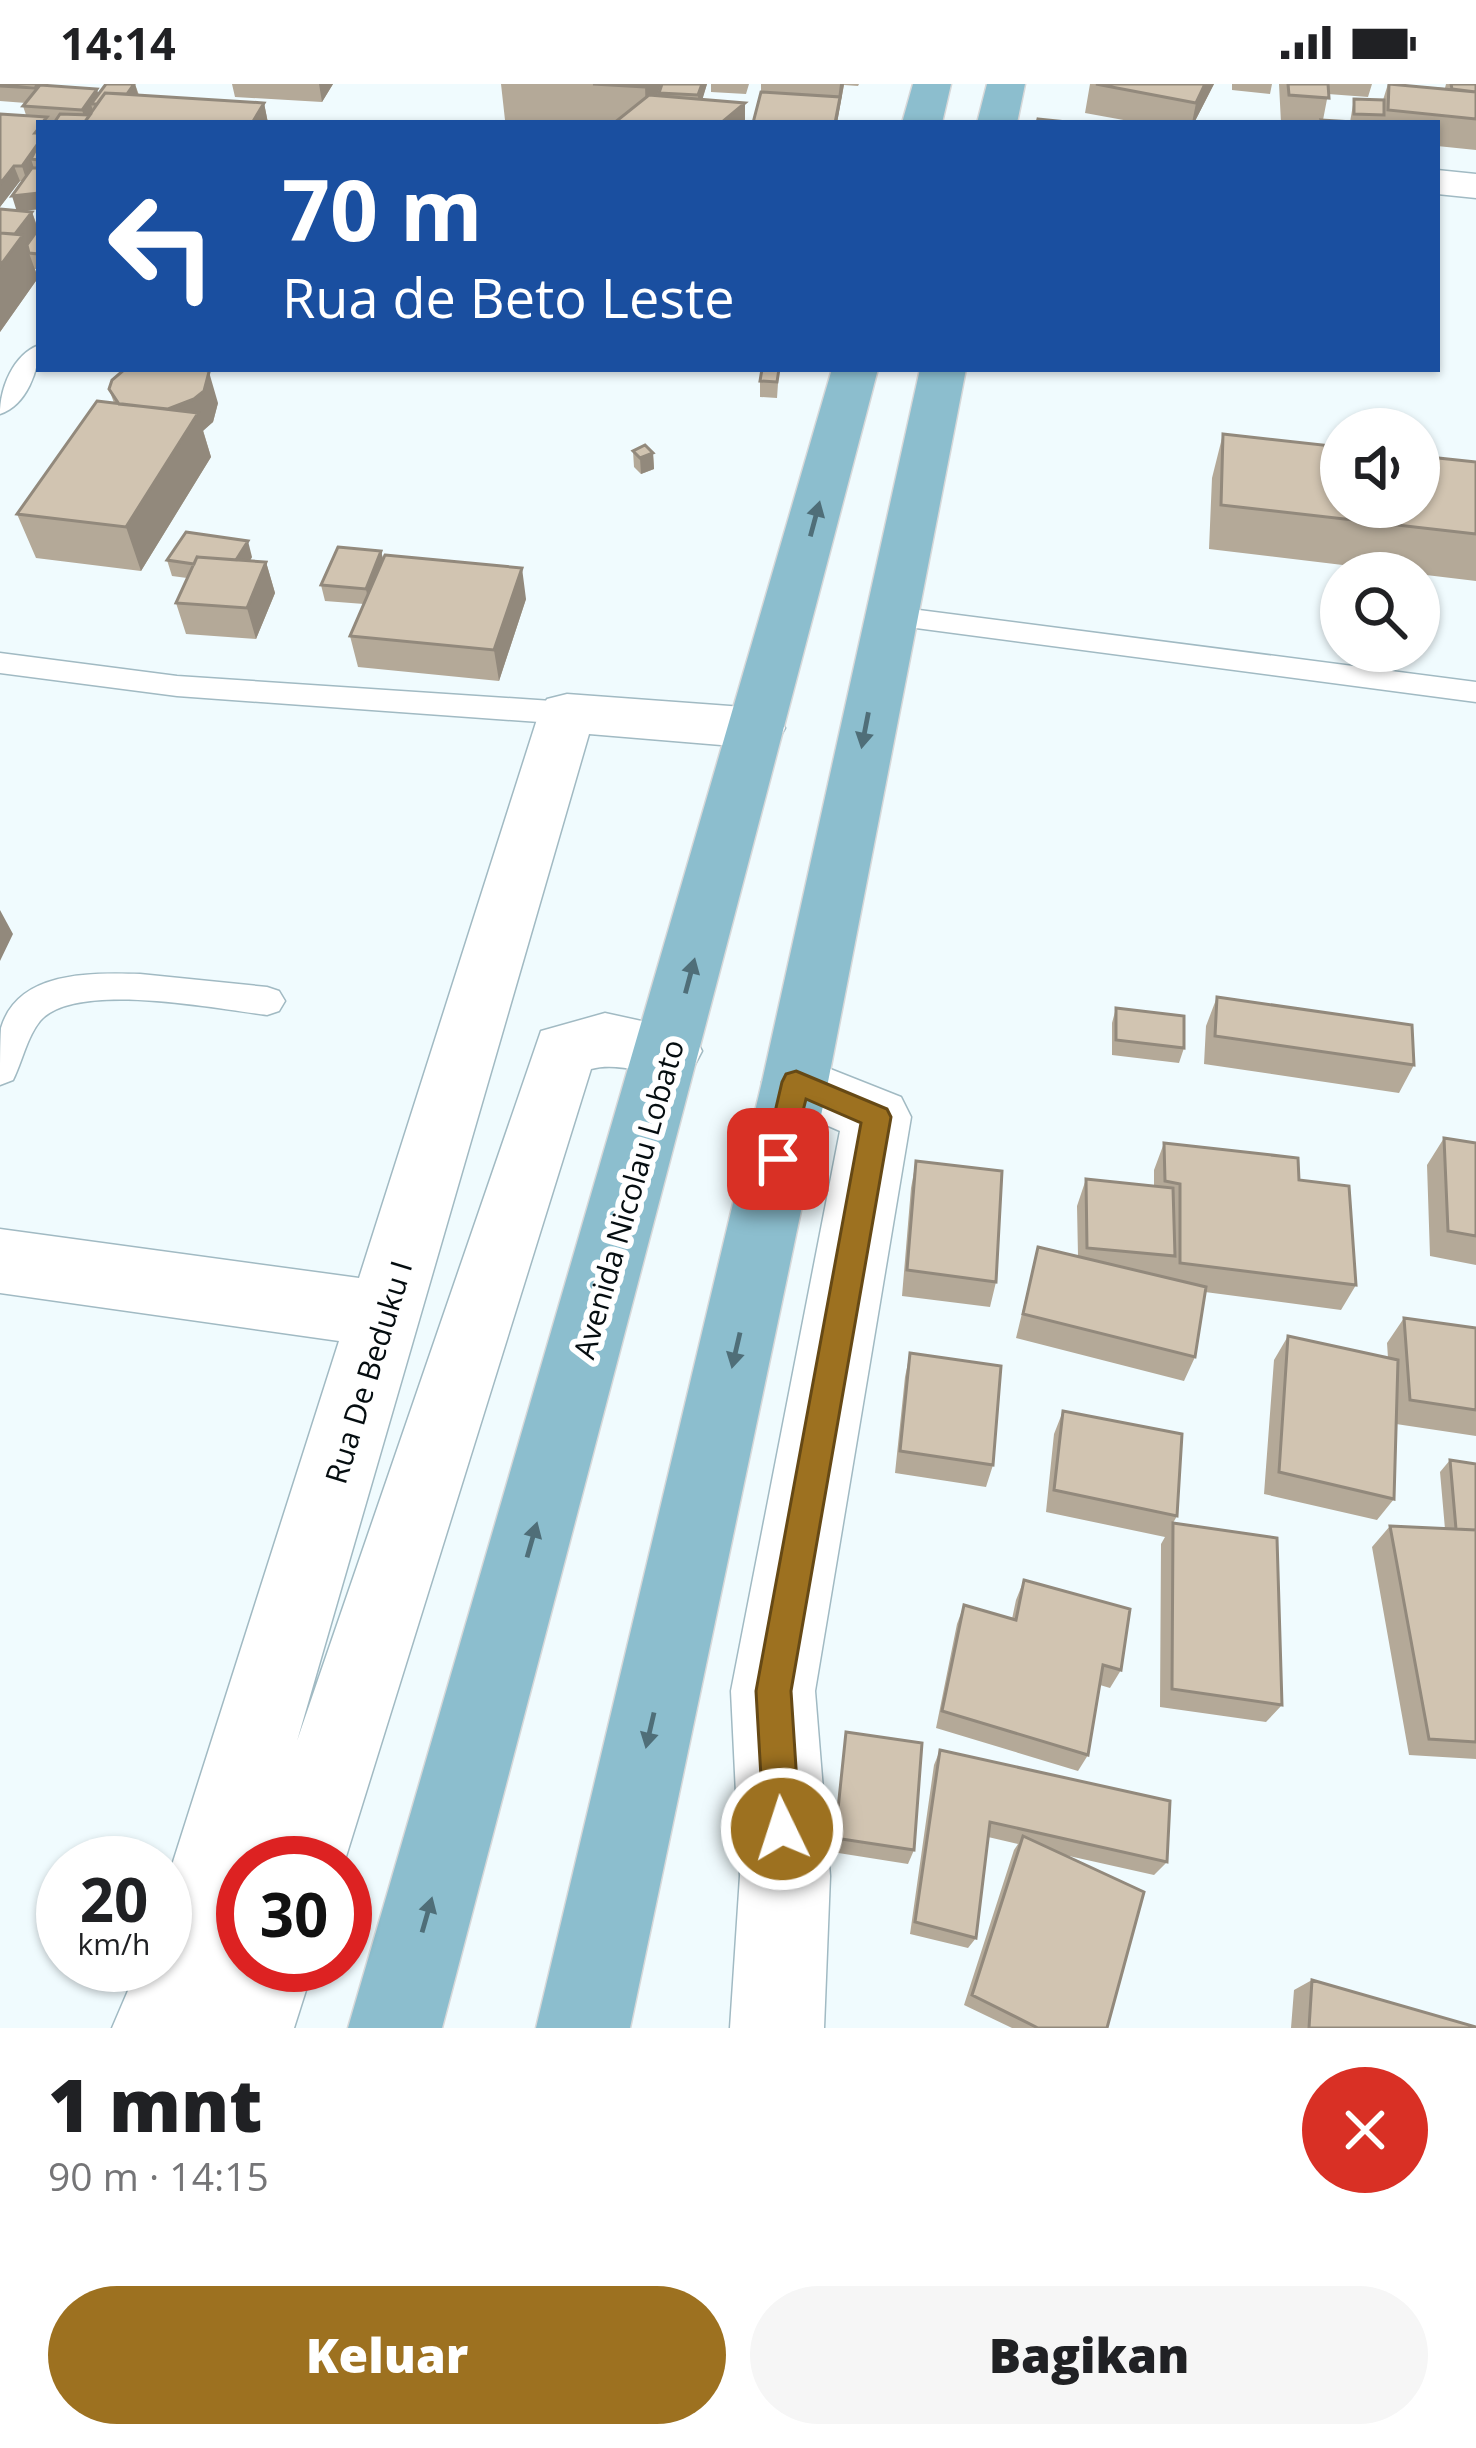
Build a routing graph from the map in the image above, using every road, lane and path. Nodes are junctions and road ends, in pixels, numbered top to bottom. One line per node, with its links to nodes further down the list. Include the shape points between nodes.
1 (932, 84): 2 (main road)
2 (923, 120)
3 (1440, 182): 4 (street)
4 (1476, 186)
5 (36, 357): 8 (lane)
6 (854, 372): 9 (main road, Avenida Nicolau Lobato, one-way to 6)
7 (942, 372): 10 (main road)
8 (0, 406)
9 (792, 604): 10 (main road); 14 (main road, Avenida Nicolau Lobato)
10 (888, 616): 12 (lane); 18 (main road, one-way to 18)
11 (0, 663): 13 (lane, via 177,686)
12 (1476, 692)
13 (567, 712): 14 (street); 20 (street, Rua De Beduku I)
14 (757, 728): 16 (main road, Avenida Nicolau Lobato, one-way to 14)
15 (267, 1001): 17 (lane, via 84,986 52,992 30,1008)
16 (669, 1051): 21 (street, via 605,1039 564,1050); 25 (main road, Avenida Nicolau Lobato, one-way to 16)
17 (0, 1070)
18 (796, 1082): 26 (main road, one-way to 26); 27 (street, via 877,1117 773,1691 785,1876)
19 (0, 1261): 20 (street)
20 (387, 1315): 23 (street, Rua De Beduku I)
21 (310, 1836)
22 (259, 1992): 24 (street)
23 (159, 2028)
24 (247, 2028)
25 (395, 2028)
26 (583, 2028)
27 (777, 2028)

